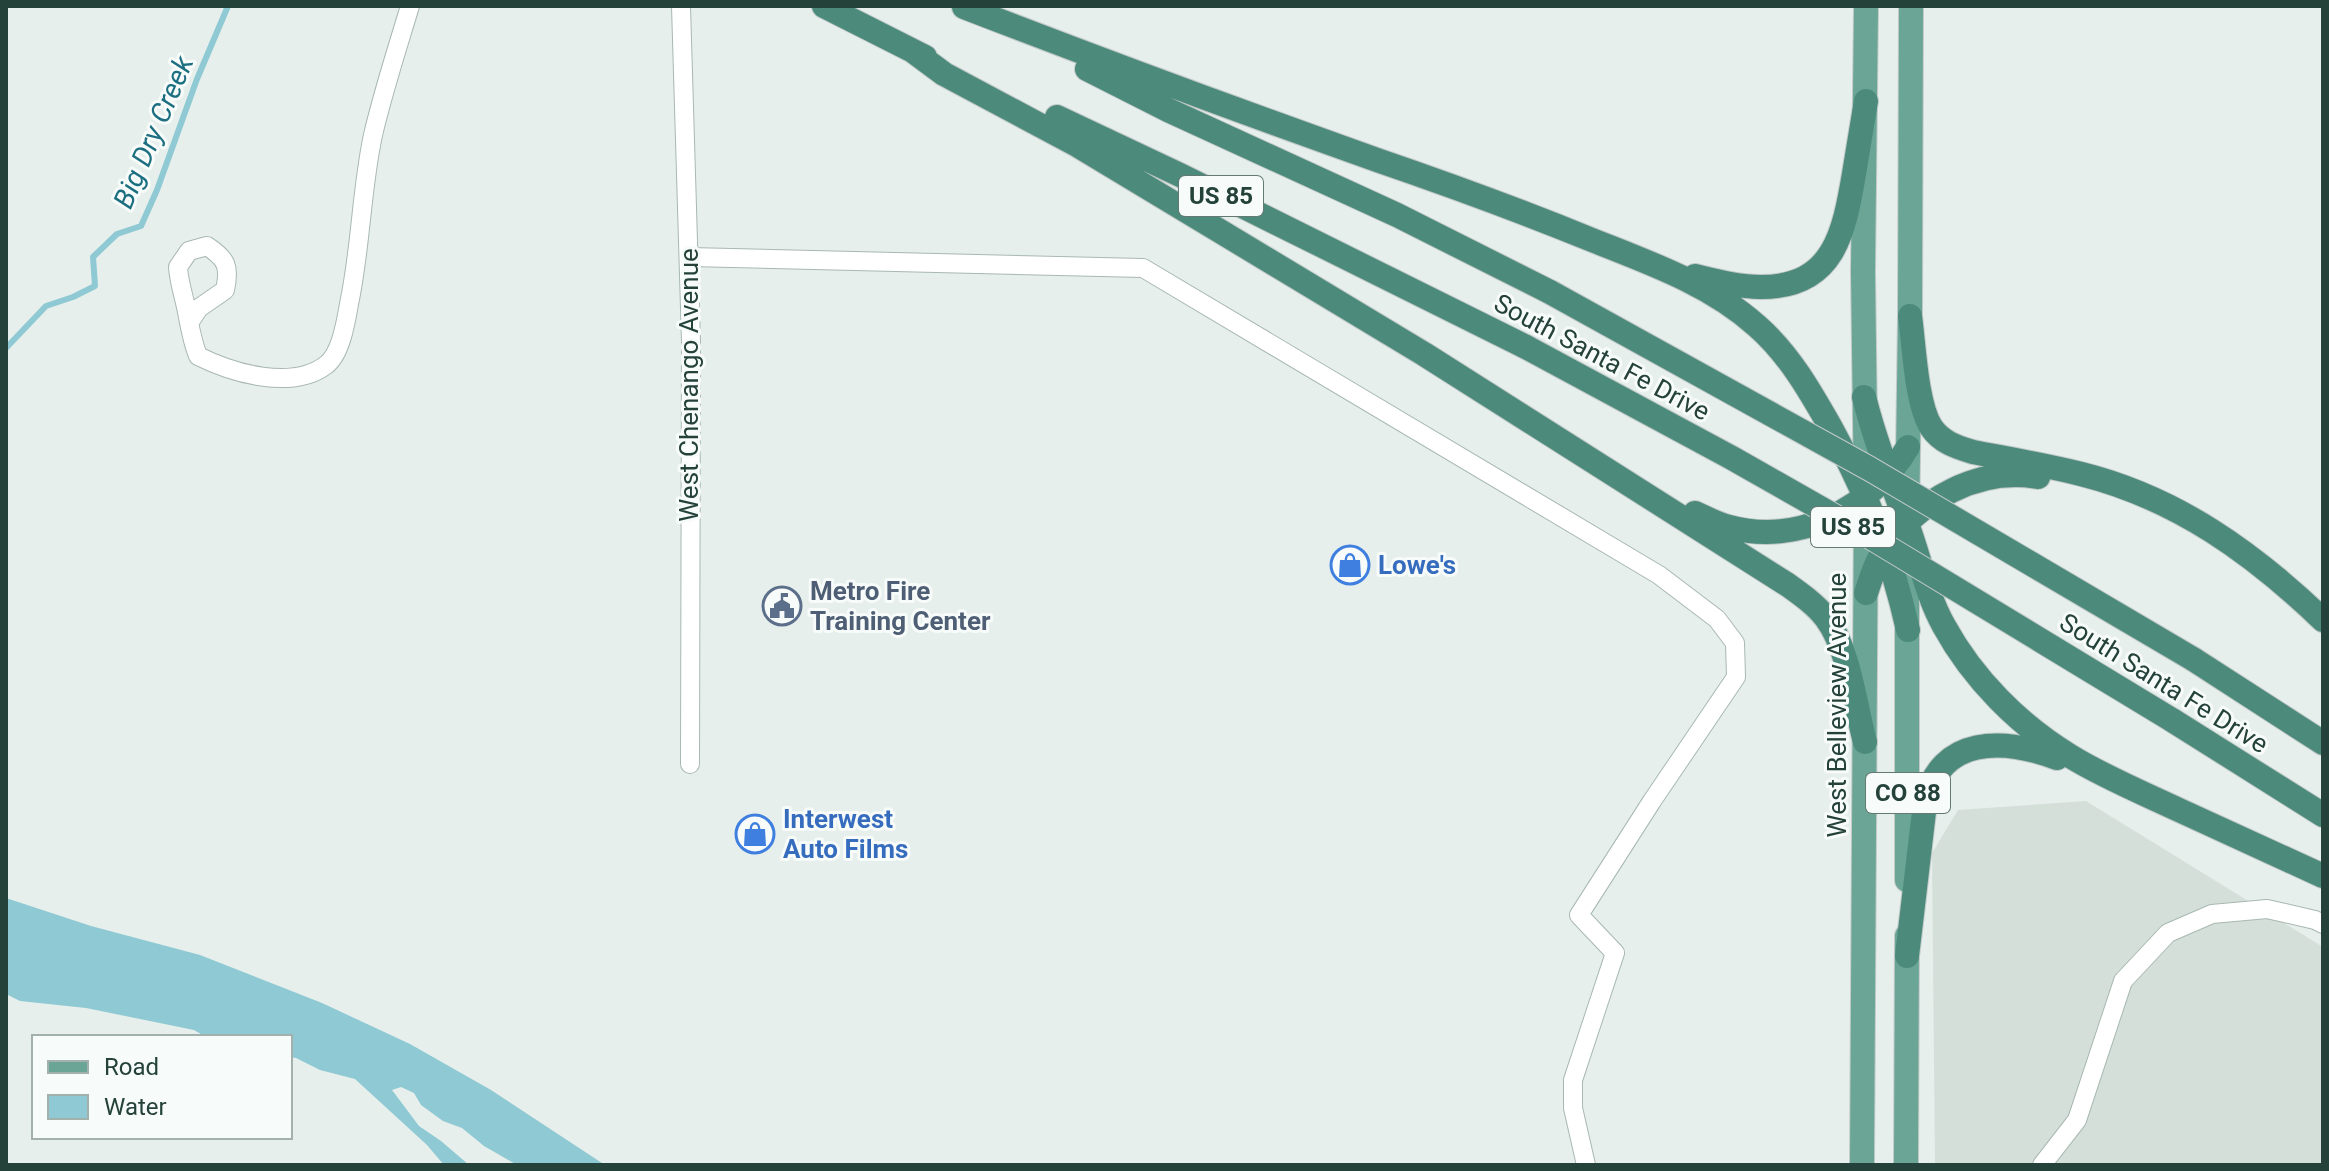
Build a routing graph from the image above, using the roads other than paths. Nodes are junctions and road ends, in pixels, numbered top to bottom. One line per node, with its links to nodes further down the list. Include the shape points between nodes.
1 (410, 6): 12 (street, via 373,135 342,338 328,364 306,375 277,378 221,367 198,356)
2 (681, 6): 9 (street, West Chenango Avenue)
3 (824, 6): 7 (highway, South Santa Fe Drive / US 85)
4 (963, 6): 10 (highway, via 1508,206); 25 (highway, South Santa Fe Drive / US 85, bridge, via 1550,292 1870,469 2193,659)
5 (1866, 6): 8 (main road, West Belleview Avenue / CO 88)
6 (1911, 6): 11 (main road, CO 88)
7 (913, 51): 16 (highway, via 944,74 1128,175); 28 (highway, South Santa Fe Drive / US 85, bridge, via 1180,175 1526,347 1732,458 2052,645)
8 (1866, 101): 10 (highway, via 1843,232 1815,270 1787,285 1759,287); 13 (main road, West Belleview Avenue / CO 88)
9 (689, 257): 26 (street, West Chenango Avenue); 32 (street, via 1143,268 1659,575 1717,619 1735,643 1736,677 1579,915 1615,953 1573,1080 1573,1108)
10 (1661, 268): 17 (highway, via 1731,305 1785,355)
11 (1910, 316): 14 (main road, CO 88); 20 (highway, via 1923,406 1930,426 1943,440 1973,452 2082,474 2138,494 2203,523)
12 (189, 323)
13 (1864, 397): 15 (highway); 17 (main road, West Belleview Avenue / CO 88)
14 (1908, 447): 15 (highway); 18 (main road, CO 88)
15 (1888, 477): 17 (highway); 18 (highway)
16 (1627, 481): 17 (highway, via 1727,527 1761,532 1803,528); 24 (highway, via 1819,610 1838,640)
17 (1866, 497): 19 (highway); 21 (main road, West Belleview Avenue / CO 88)
18 (1907, 524): 19 (highway); 20 (highway, via 1962,485 2032,476 2171,513); 23 (main road, CO 88); 27 (highway, via 1944,626 1982,680 2035,733)
19 (1886, 547): 21 (highway); 23 (highway)
20 (2261, 565): 22 (highway)
21 (1866, 593): 24 (main road, West Belleview Avenue / CO 88)
22 (2323, 620)
23 (1908, 630): 31 (main road, CO 88)
24 (1865, 742): 33 (main road, West Belleview Avenue / CO 88)
25 (2323, 743)
26 (690, 764)
27 (2133, 788): 29 (highway); 31 (highway, via 2015,745 1976,747 1946,763 1933,779 1925,803)
28 (2323, 815)
29 (2323, 876)
30 (2323, 924): 35 (street, via 2267,909 2212,914 2168,933 2123,981 2077,1120)
31 (1907, 956): 34 (main road, CO 88)
32 (1586, 1165)
33 (1862, 1165)
34 (1906, 1165)
35 (2042, 1165)

